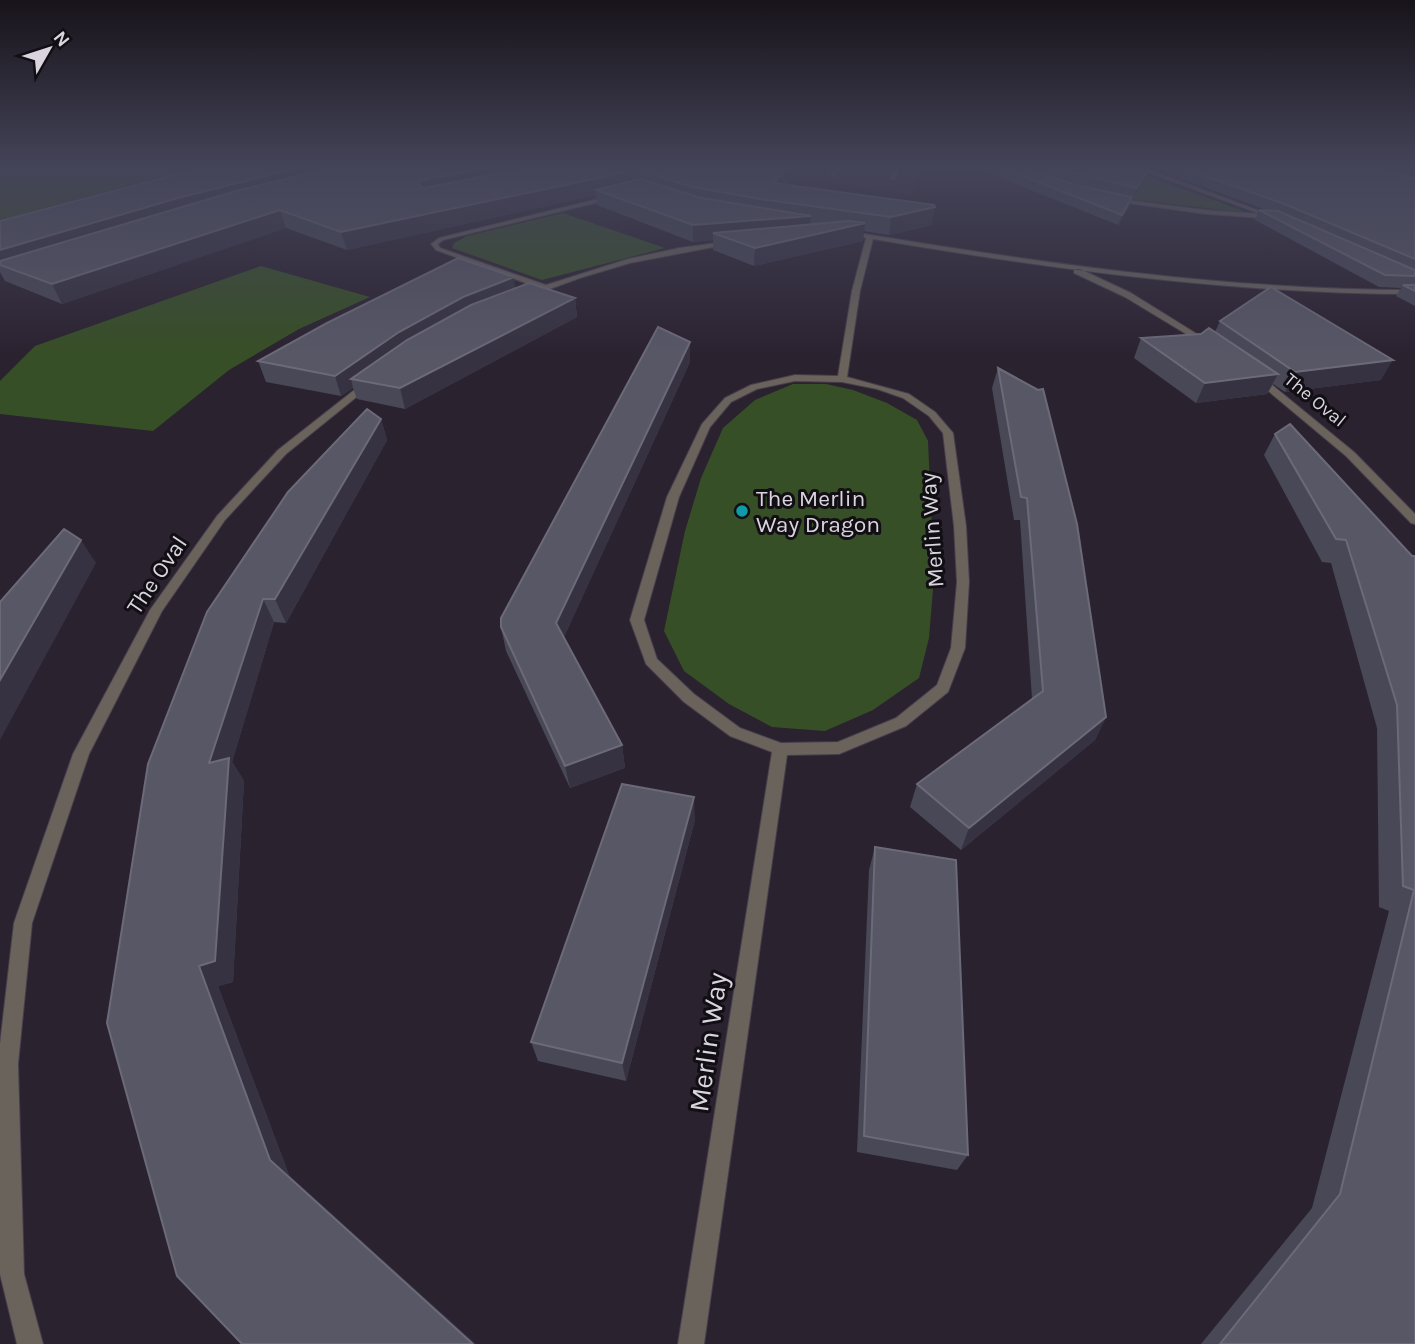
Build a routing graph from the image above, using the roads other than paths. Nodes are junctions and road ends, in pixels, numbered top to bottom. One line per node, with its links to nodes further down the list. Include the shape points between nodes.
1 (476, 231): 6 (street, via 435,244 438,249)
2 (840, 233): 3 (street)
3 (870, 237): 5 (street); 12 (street)
4 (741, 242): 6 (street, via 650,254)
5 (1066, 266): 7 (street, via 1316,290); 9 (street, via 1128,295)
6 (545, 288): 8 (street)
7 (1415, 292)
8 (521, 298)
9 (1218, 349)
10 (386, 371): 15 (street, The Oval, via 282,452 221,518 156,610 81,754 23,923 8,1064 12,1274)
11 (1250, 372): 13 (street, The Oval, via 1350,454)
12 (842, 379): 14 (street, Merlin Way, via 795,378 754,387 728,400 705,426 673,497 638,620 650,661 689,698 735,732); 14 (street, Merlin Way, via 906,396 932,414 948,433 963,582 958,648 943,688 901,722 839,748)
13 (1415, 521)
14 (780, 749): 16 (street, Merlin Way)
15 (30, 1344)
16 (691, 1344)

